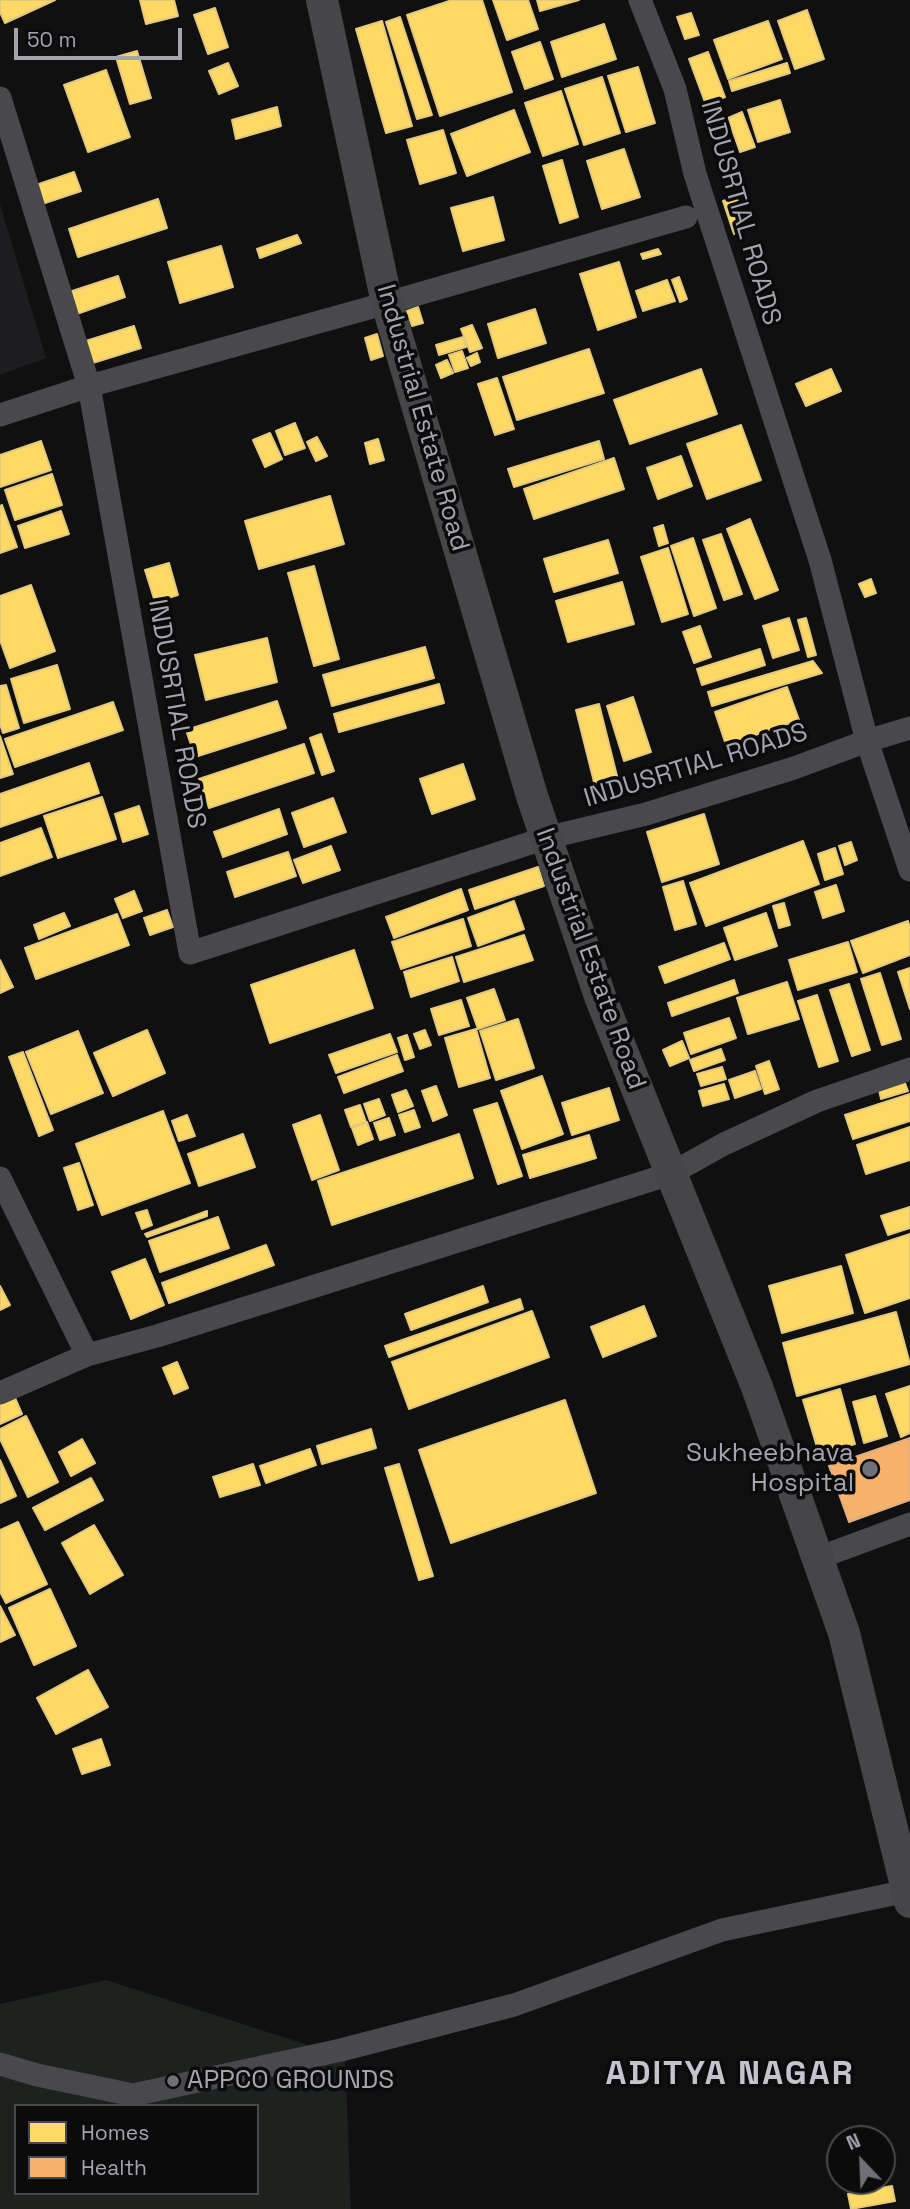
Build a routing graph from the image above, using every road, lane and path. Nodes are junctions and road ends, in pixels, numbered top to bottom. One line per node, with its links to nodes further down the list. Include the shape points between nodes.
1 (321, 0): 5 (main road, Industrial Estate Road)
2 (640, 0): 9 (street, INDUSRTIAL ROADS, via 675,89 695,174 820,559)
3 (0, 98): 6 (street)
4 (686, 216): 5 (street)
5 (387, 303): 6 (street); 10 (main road, Industrial Estate Road)
6 (89, 386): 7 (street); 10 (street, INDUSRTIAL ROADS, via 190,953)
7 (0, 415)
8 (910, 728): 9 (street)
9 (867, 741): 10 (street, INDUSRTIAL ROADS, via 646,814); 11 (street)
10 (546, 838): 13 (main road, Industrial Estate Road, via 601,999)
11 (910, 870)
12 (910, 1069): 13 (street, via 817,1101)
13 (670, 1174): 15 (street); 18 (main road, Industrial Estate Road, via 757,1387)
14 (0, 1178): 15 (street)
15 (87, 1355): 16 (street)
16 (0, 1393)
17 (910, 1524): 18 (street)
18 (818, 1558): 19 (main road, Industrial Estate Road, via 844,1633)
19 (909, 1896): 20 (street, via 722,1930 514,2005 341,2050 134,2095)
20 (0, 2064)

